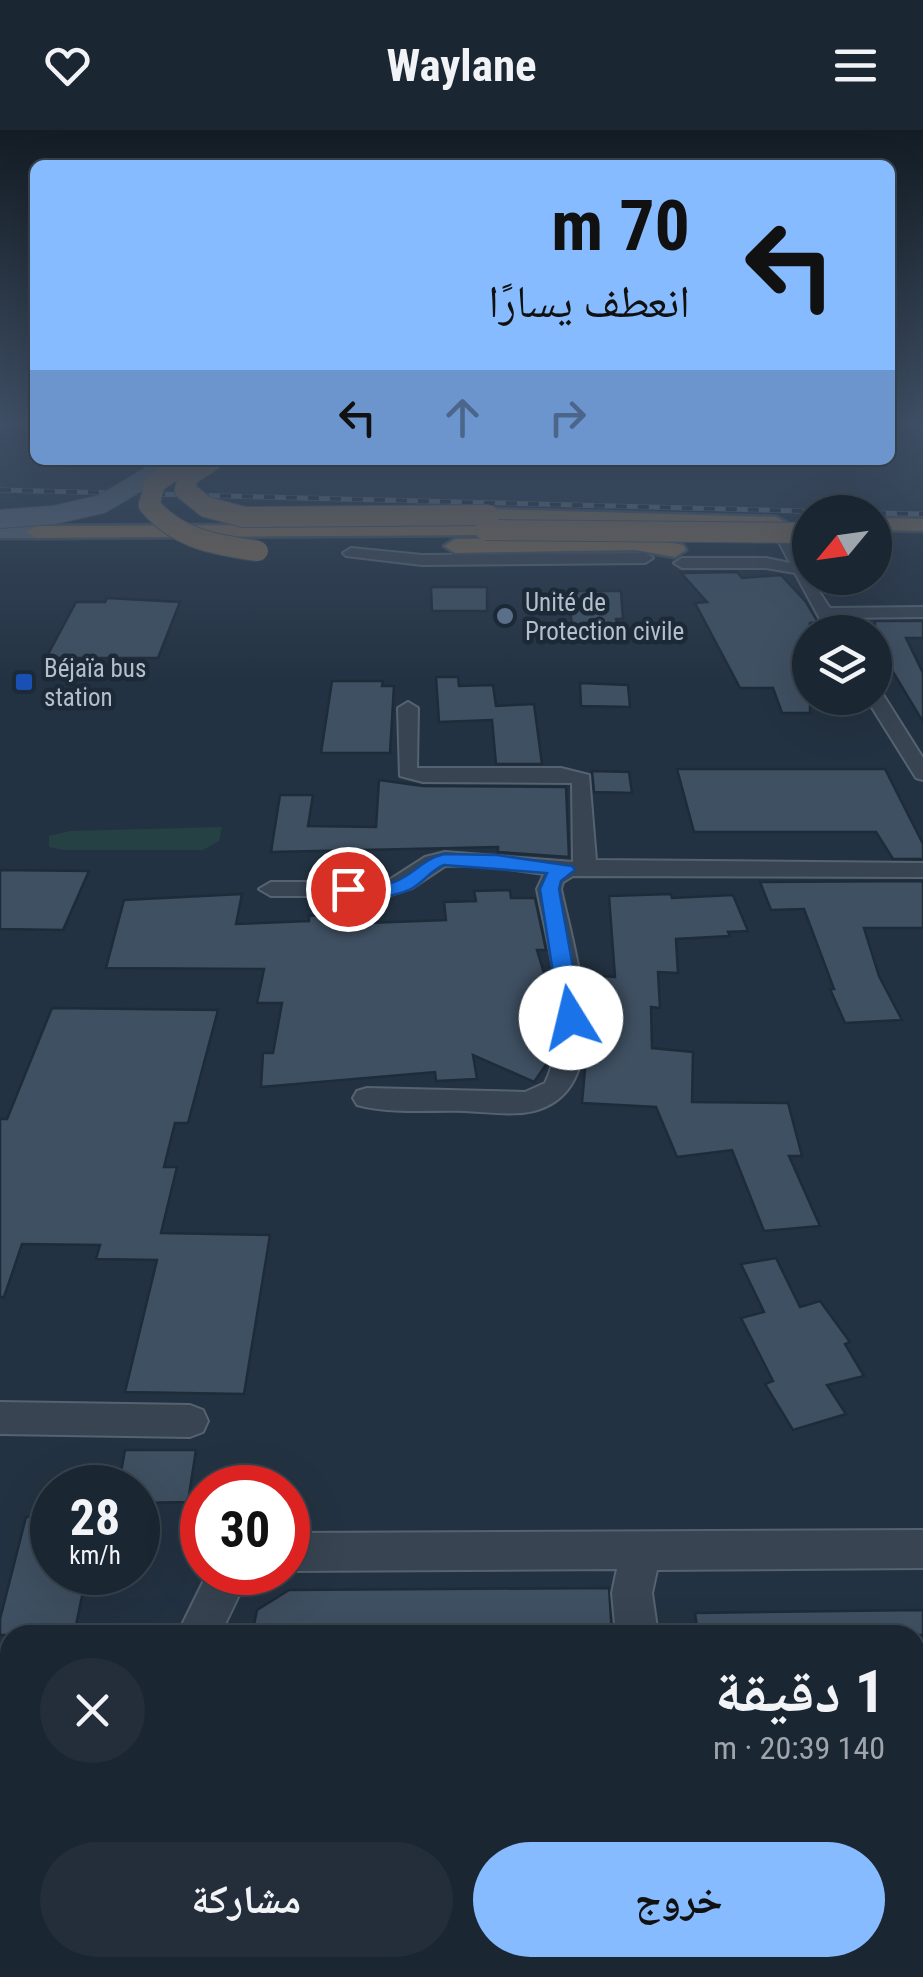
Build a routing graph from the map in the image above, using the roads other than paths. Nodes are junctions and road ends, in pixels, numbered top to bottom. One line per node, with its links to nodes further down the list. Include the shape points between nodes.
1 (66, 512): 6 (main road, bridge)
2 (154, 512): 16 (highway, bridge, via 171,528 246,550)
3 (162, 512): 17 (highway, bridge, via 192,533 262,548 636,544)
4 (223, 512): 5 (highway, bridge)
5 (487, 523): 7 (highway); 11 (highway, bridge); 12 (highway)
6 (0, 525): 8 (main road)
7 (409, 527): 8 (highway); 14 (highway)
8 (40, 528)
9 (892, 532): 10 (highway)
10 (923, 532)
11 (792, 540)
12 (792, 540)
13 (792, 541): 16 (highway)
14 (792, 541)
15 (792, 546): 17 (street, via 766,562)
16 (351, 554): 17 (street, via 422,560)
17 (679, 555)
18 (818, 595): 20 (street)
19 (923, 612): 20 (street)
20 (823, 613)
21 (408, 708): 24 (street, via 408,772 582,779)
22 (886, 715): 23 (street)
23 (923, 774)
24 (575, 868): 25 (street); 26 (street, via 444,860 386,890); 27 (street, via 552,878 549,889 571,1018 568,1058 556,1089 512,1103)
25 (923, 870)
26 (271, 889)
27 (367, 1098)
28 (0, 1418): 29 (street)
29 (190, 1421)
30 (923, 1549): 31 (street)
31 (640, 1550): 32 (street); 35 (street, via 632,1593)
32 (310, 1552)
33 (218, 1595): 34 (street)
34 (203, 1625)
35 (636, 1625)

